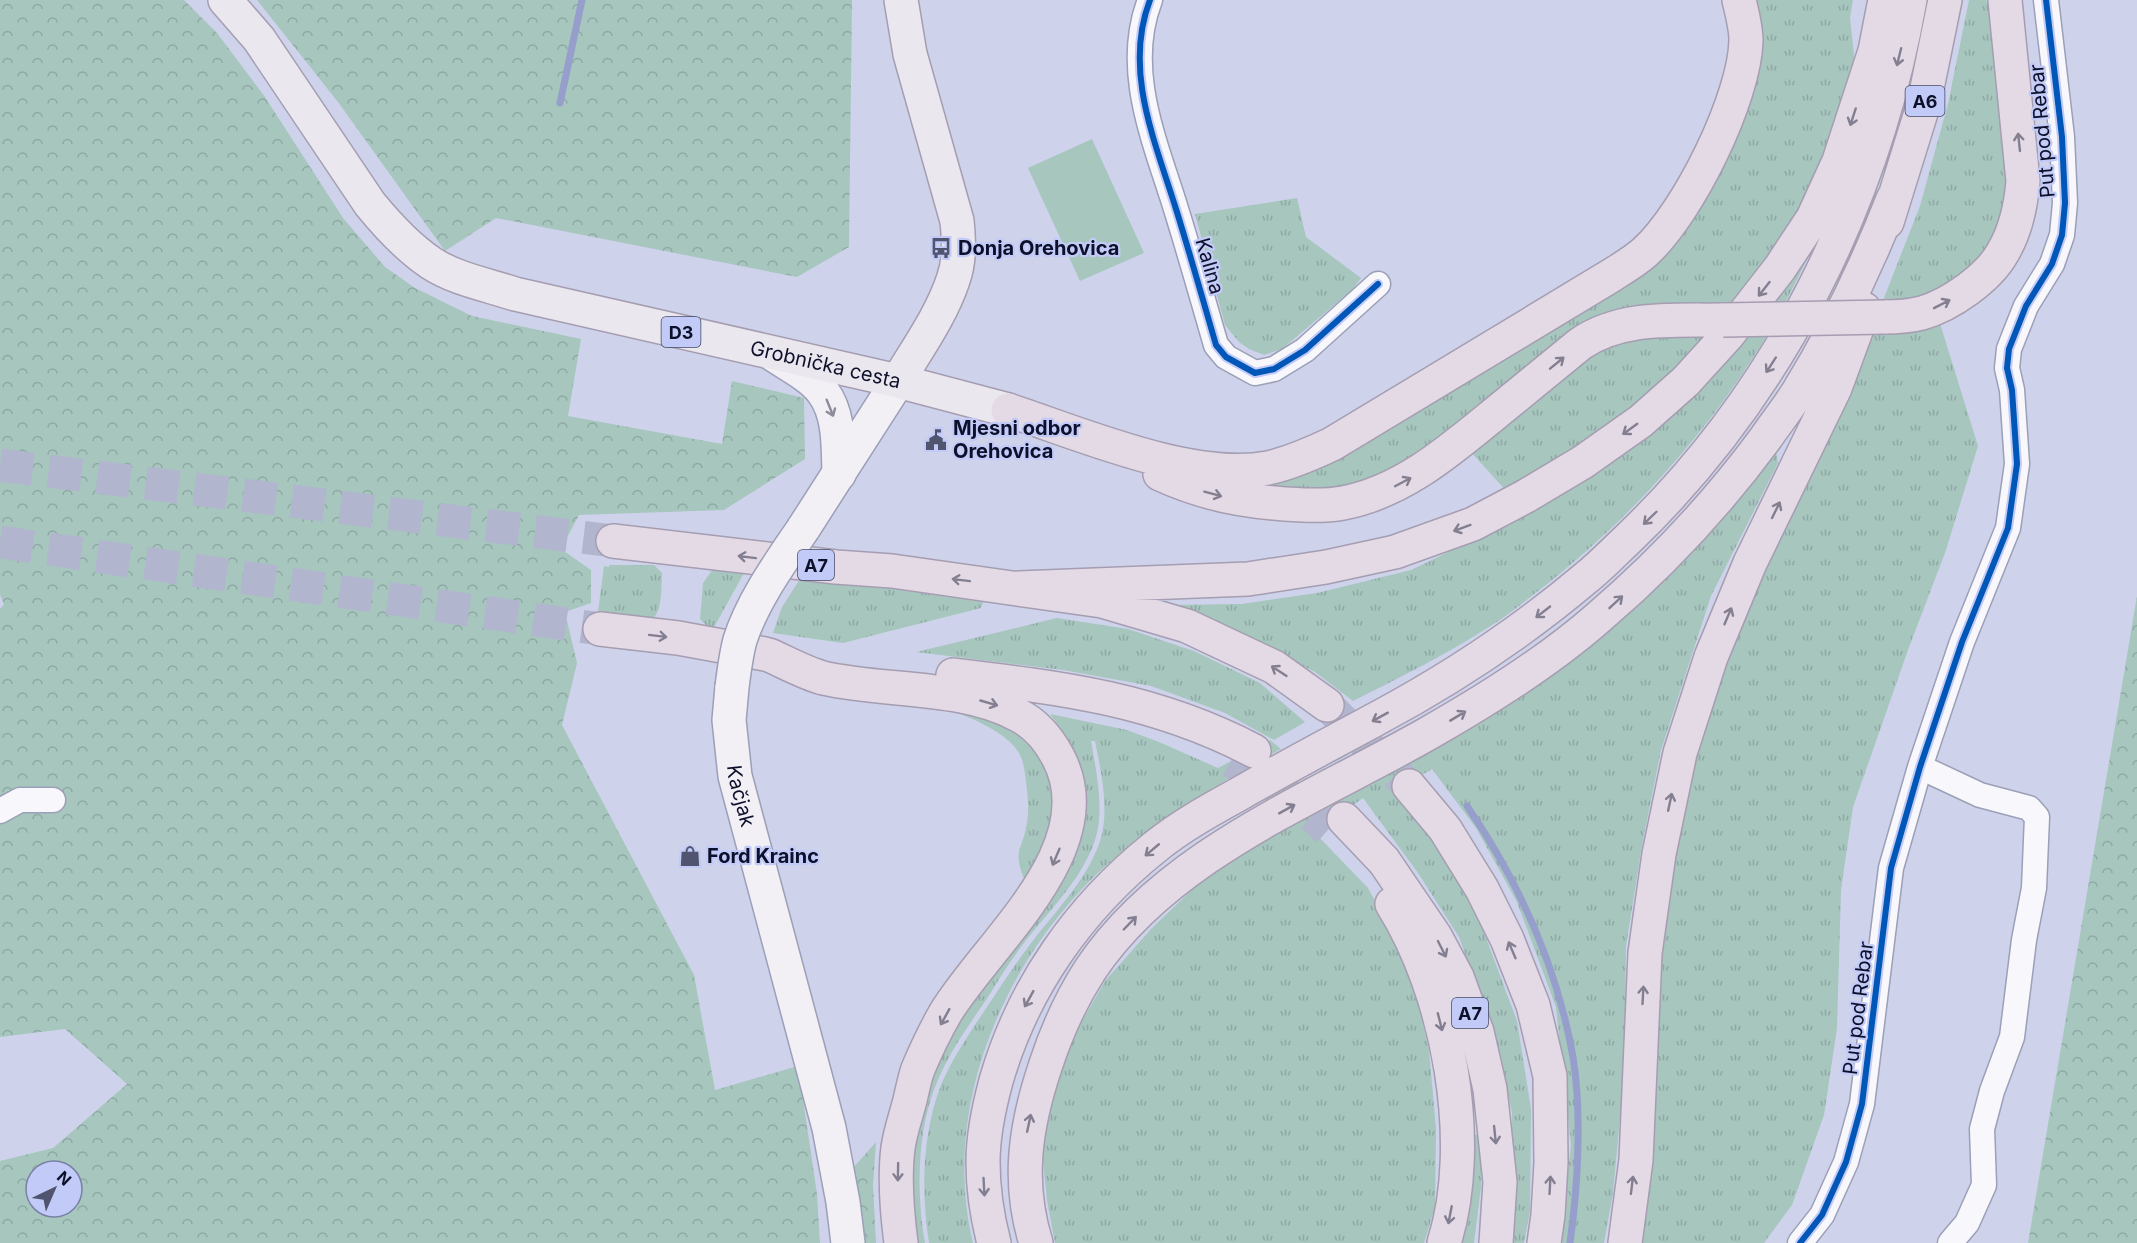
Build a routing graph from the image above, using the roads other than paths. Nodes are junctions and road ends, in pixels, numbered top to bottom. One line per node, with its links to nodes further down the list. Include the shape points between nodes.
1 (225, 0): 14 (main road, Grobnička cesta / D3, via 259,39 370,204 391,229 433,264 515,294)
2 (901, 0): 15 (main road, Grobnička cesta, via 910,54 957,221 959,241 954,280)
3 (1150, 0): 13 (street, Kalina, via 1139,43 1142,98 1216,345 1226,357 1255,373 1274,369 1305,350)
4 (1738, 0): 17 (highway, via 1745,50 1725,120 1685,202 1637,258 1332,444 1304,457 1270,467 1226,470 1155,458)
5 (1862, 0): 11 (highway, via 1858,34)
6 (1885, 0): 11 (highway)
7 (1910, 0): 31 (highway, one-way to 31, via 1900,54 1871,153 1812,294 1775,360 1738,414 1660,508 1590,575 1466,668 1199,816 1158,844 1118,879 1050,960 1003,1056 989,1105 983,1159 986,1210)
8 (1945, 0): 12 (highway, A6, via 1924,103)
9 (2005, 0): 17 (highway, one-way to 9, bridge, via 1168,478 1229,498 1285,504 1345,503 1388,489 1425,468 1599,333 1639,322 1905,316 1937,307 1980,279 2002,255 2021,206 2023,181)
10 (2046, 0): 25 (street, Put pod Rebar, via 2062,137 2062,235 2052,264 2026,306 2008,349 2017,464 2008,528 1962,642)
11 (1864, 83): 20 (highway, one-way to 20, via 1839,161 1813,218 1780,268 1686,381 1641,421 1564,474 1473,524 1395,552 1326,567 1248,579)
12 (1893, 199): 32 (highway, one-way to 12, via 1024,1185 1026,1139 1035,1097 1053,1041 1072,1001 1112,943 1155,897 1196,864 1280,812 1426,734 1539,663 1598,619 1665,556 1737,477 1796,396 1843,314); 36 (highway, one-way to 12, via 1636,1160 1645,953 1659,854 1680,753 1712,657 1750,563 1835,388 1866,303)
13 (1378, 284)
14 (774, 355): 15 (main road, Grobnička cesta / D3); 18 (main road, one-way to 18, via 823,392 837,432)
15 (898, 381): 16 (main road); 18 (main road, Kačjak)
16 (1008, 410): 17 (highway)
17 (1104, 442)
18 (839, 474): 29 (main road, Kačjak, bridge, via 751,615 741,639 729,720 735,776 829,1128)
19 (613, 541): 20 (highway, A7, one-way to 19)
20 (1019, 588): 23 (highway, A7, one-way to 20, via 1274,667 1187,626 1102,601)
21 (600, 629): 22 (highway, one-way to 22)
22 (769, 655): 24 (highway, via 1052,687 1112,698 1210,730); 30 (highway, one-way to 30, via 823,678 970,698 1003,707 1021,716 1046,738 1067,778 1069,816 1051,868 946,1012 918,1070 898,1148)
23 (1327, 705)
24 (1243, 756)
25 (1920, 767): 37 (street, Put pod Rebar, via 1891,868 1862,1104 1846,1162 1822,1215); 38 (street, via 1980,795 2029,808 2037,817 2034,888 2012,1037 1982,1129 1984,1185 1967,1222)
26 (1409, 786): 35 (highway, one-way to 26, via 1551,1163 1550,1076 1533,1005 1482,889 1445,829)
27 (53, 800): 28 (street, via 20,800)
28 (0, 811)
29 (848, 1243)
30 (901, 1243)
31 (994, 1243)
32 (1036, 1243)
33 (1444, 1243): 34 (highway, A7, via 1453,1200 1457,1122 1450,1062 1436,1003 1398,914 1336,825 1384,861 1435,936 1456,977 1477,1032 1490,1089 1500,1182)
34 (1496, 1243)
35 (1544, 1243)
36 (1625, 1243)
37 (1800, 1243)
38 (1950, 1243)

